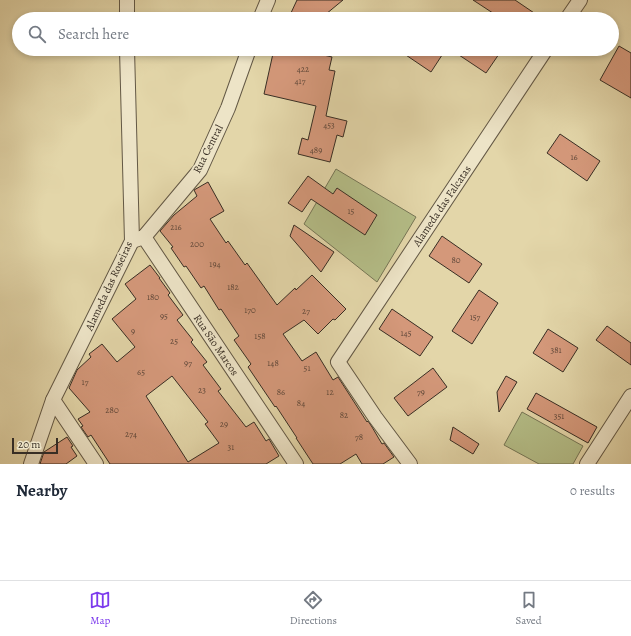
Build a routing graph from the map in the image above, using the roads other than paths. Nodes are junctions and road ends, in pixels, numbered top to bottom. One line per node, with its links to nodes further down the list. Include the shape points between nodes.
1 (127, 0): 4 (street)
2 (268, 0): 5 (street)
3 (580, 0): 6 (street)
4 (127, 12)
5 (263, 12)
6 (572, 12)
7 (127, 56): 10 (street, Alameda das Roseiras)
8 (247, 56): 10 (street, Rua Central, via 228,108 200,170)
9 (541, 56): 16 (street, Alameda das Falcatas, via 338,362)
10 (138, 239): 12 (street, Alameda das Roseiras); 15 (street, Rua São Marcos)
11 (631, 396): 17 (street)
12 (53, 400): 13 (street, Alameda das Roseiras); 14 (street)
13 (31, 464)
14 (96, 464)
15 (296, 464)
16 (410, 464)
17 (587, 464)

